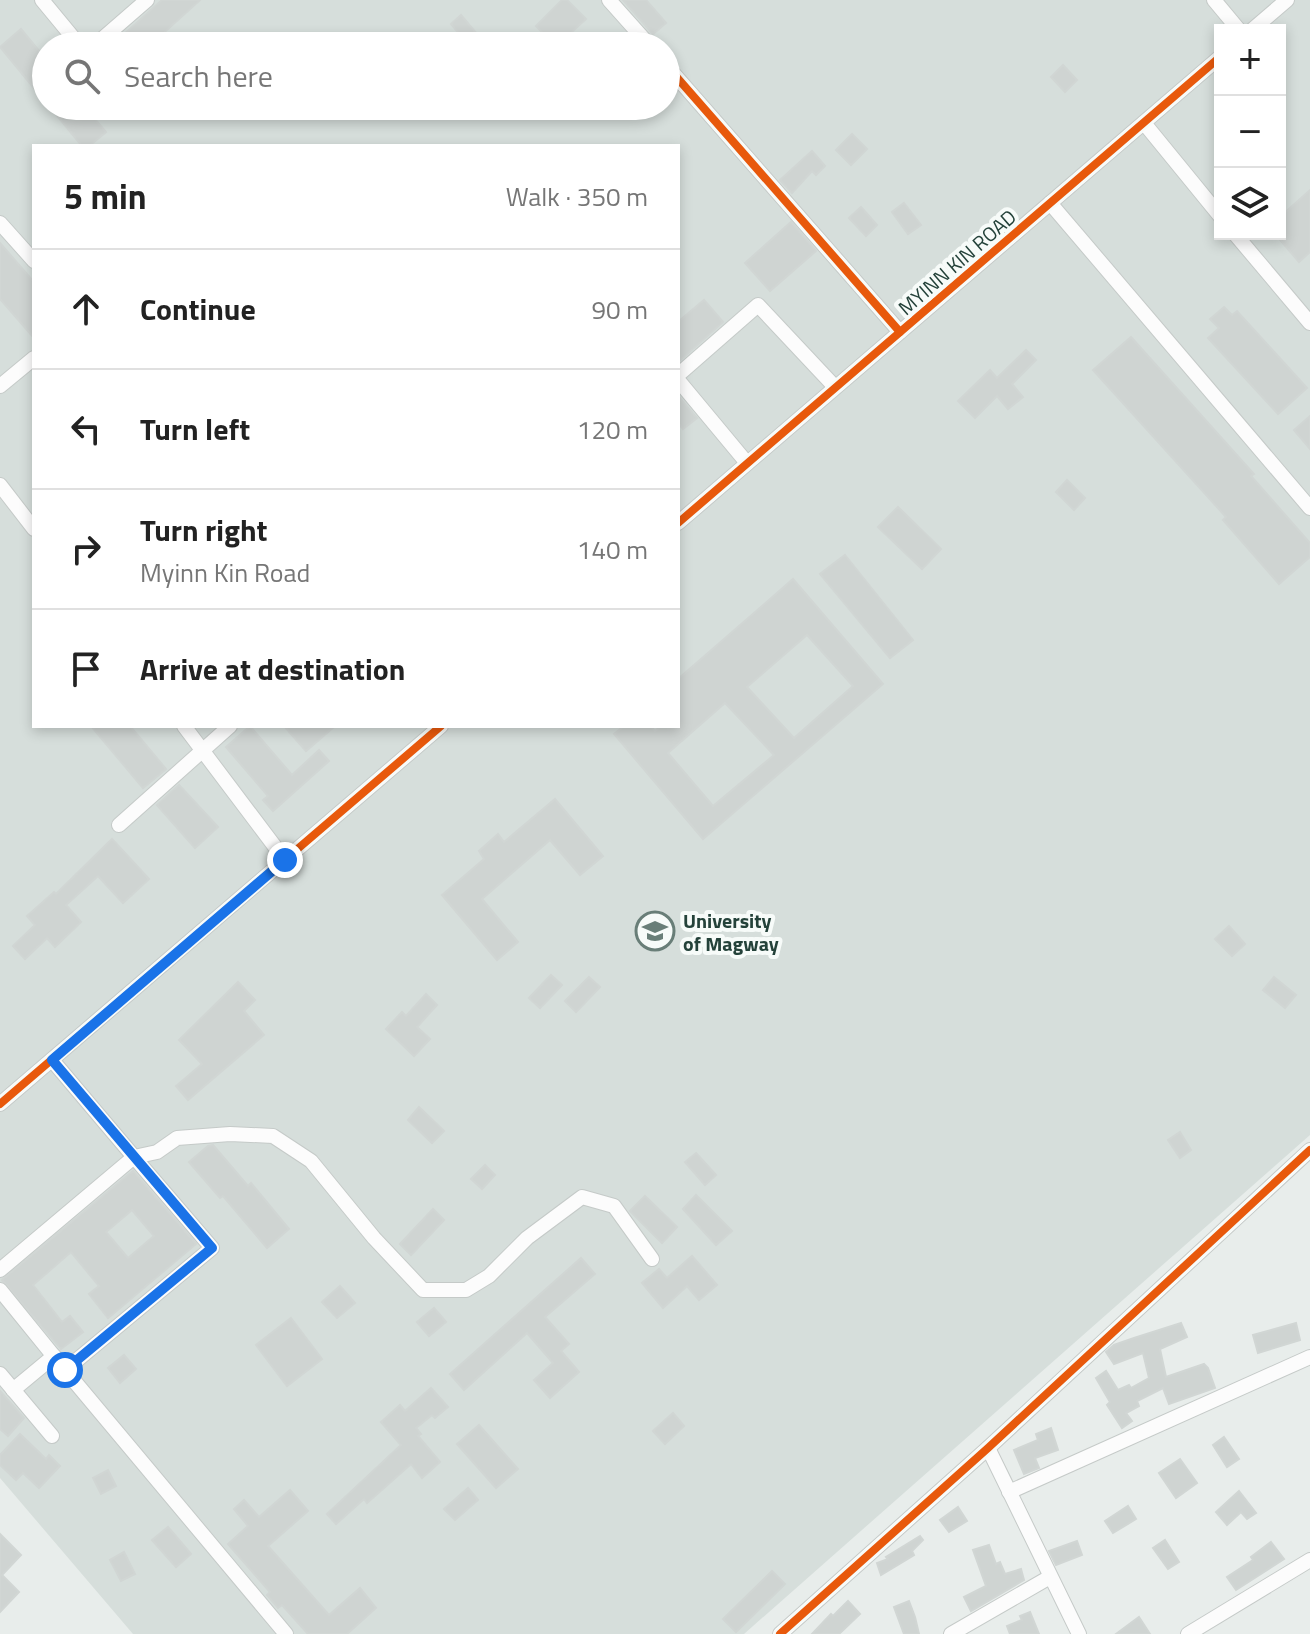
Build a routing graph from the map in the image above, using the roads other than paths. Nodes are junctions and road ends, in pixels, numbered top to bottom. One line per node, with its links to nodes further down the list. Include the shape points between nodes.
1 (42, 0): 8 (street)
2 (147, 0): 9 (street)
3 (609, 0): 10 (street)
4 (1214, 0): 6 (street)
5 (1287, 0): 7 (street)
6 (1234, 24)
7 (1259, 24)
8 (68, 32)
9 (110, 32)
10 (638, 32)
11 (1214, 62): 13 (street, MYINN KIN ROAD)
12 (680, 81): 20 (street)
13 (1144, 123): 14 (street, MYINN KIN ROAD); 15 (street)
14 (1050, 203): 20 (street, MYINN KIN ROAD); 28 (street)
15 (1214, 209)
16 (0, 223): 18 (street)
17 (1240, 240): 19 (street)
18 (32, 259)
19 (1310, 323)
20 (900, 332): 25 (street, MYINN KIN ROAD)
21 (32, 362): 24 (street)
22 (680, 375): 25 (street, via 758,305)
23 (680, 379): 26 (street)
24 (0, 386)
25 (835, 387): 26 (street, MYINN KIN ROAD)
26 (747, 463): 29 (street, MYINN KIN ROAD)
27 (0, 485): 30 (street)
28 (1310, 508)
29 (680, 521)
30 (32, 526)
31 (185, 728): 34 (street)
32 (228, 728): 34 (street)
33 (439, 728): 36 (street)
34 (201, 750): 35 (street); 36 (street)
35 (119, 825)
36 (285, 860): 37 (street)
37 (52, 1060): 38 (street); 40 (street)
38 (0, 1104)
39 (1310, 1150): 50 (street)
40 (134, 1157): 41 (street, via 157,1152 177,1138 273,1136 311,1161 423,1290 466,1290 582,1197 614,1206); 42 (street); 46 (street, via 212,1248)
41 (652, 1259)
42 (0, 1270)
43 (0, 1290): 44 (street)
44 (54, 1356): 46 (street); 48 (street)
45 (1310, 1357): 51 (street)
46 (65, 1370): 54 (street)
47 (0, 1374): 48 (street)
48 (13, 1390): 49 (street)
49 (52, 1436)
50 (988, 1448): 51 (street); 55 (street)
51 (1009, 1492): 53 (street)
52 (1310, 1560): 58 (street)
53 (1050, 1577): 56 (street); 57 (street)
54 (286, 1634)
55 (780, 1634)
56 (951, 1634)
57 (1079, 1634)
58 (1188, 1634)

